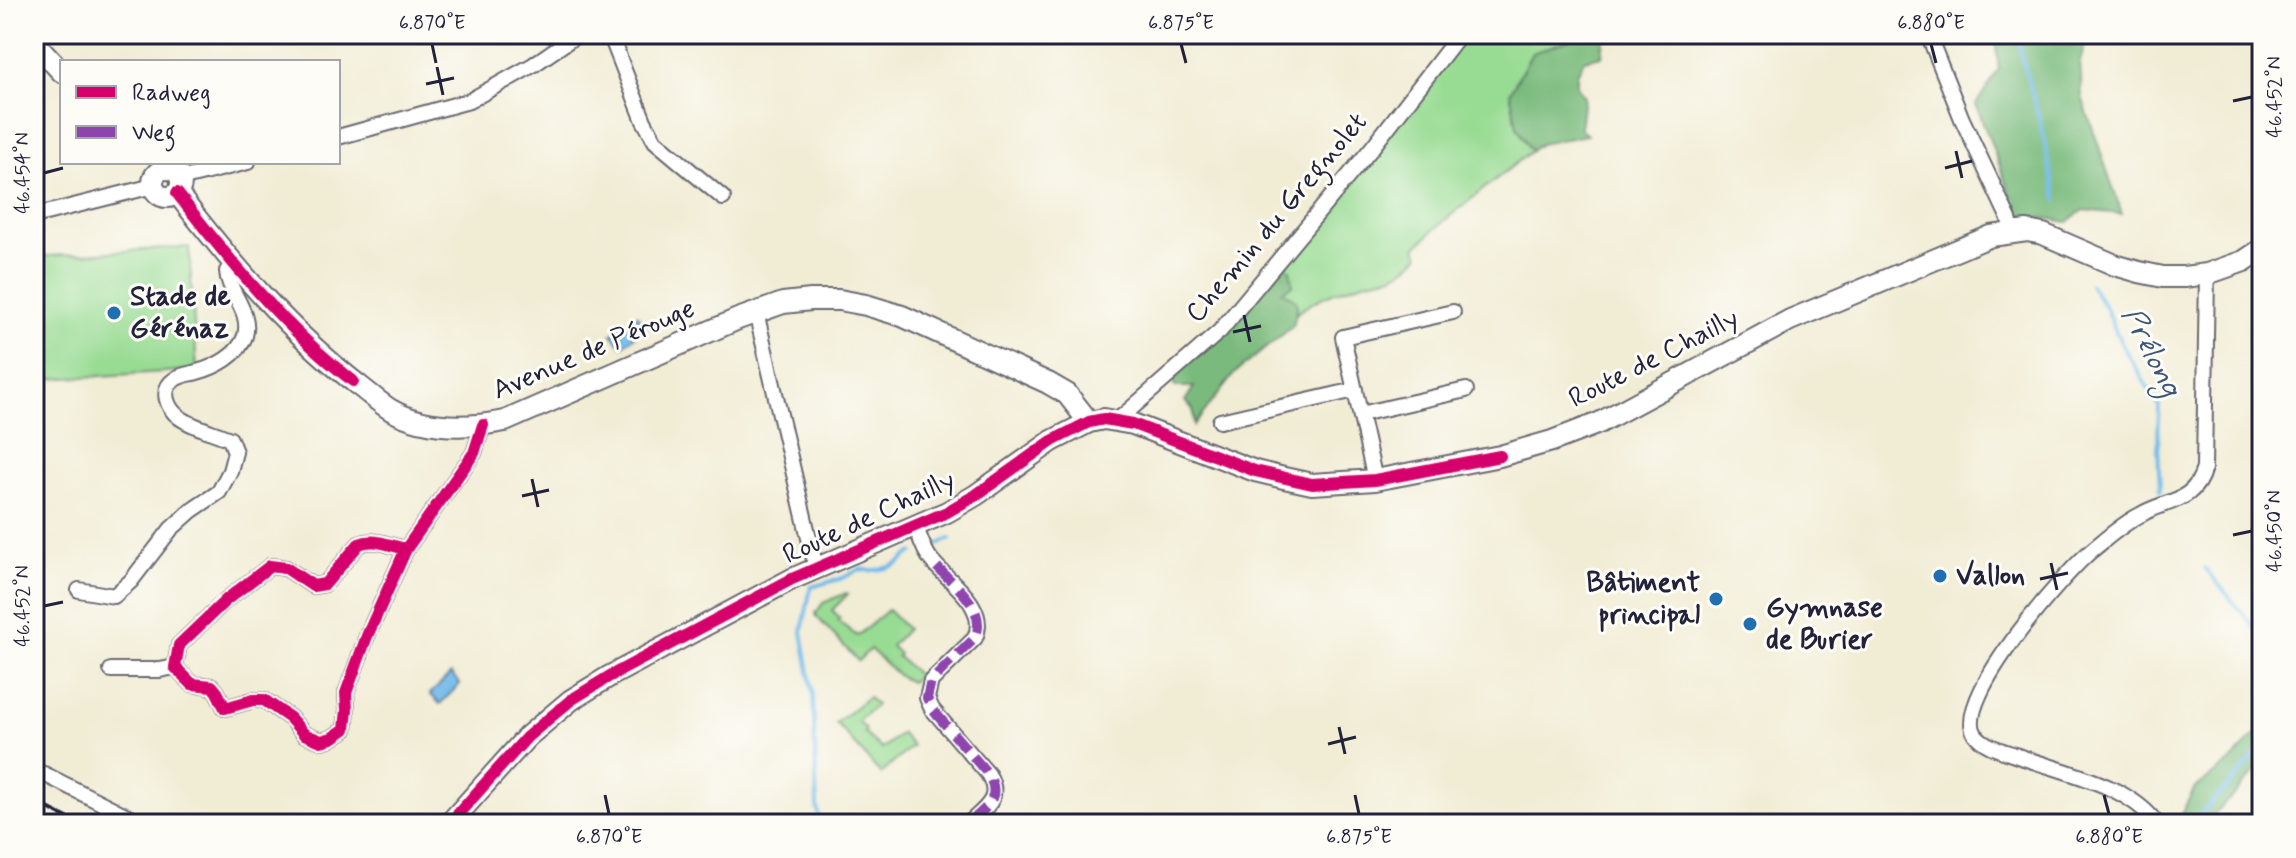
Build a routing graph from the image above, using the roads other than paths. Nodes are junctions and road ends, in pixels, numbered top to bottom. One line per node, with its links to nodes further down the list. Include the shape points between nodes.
1 (578, 34): 7 (street, via 469,101)
2 (610, 34): 11 (street, via 655,141)
3 (1460, 34): 22 (street, Chemin du Gregnolet, via 1220,331)
4 (1928, 34): 13 (street)
5 (34, 42): 6 (street)
6 (60, 70)
7 (340, 136)
8 (242, 164): 10 (street)
9 (153, 173): 10 (street, via 161,196 169,197); 12 (street)
10 (179, 186): 15 (street, Avenue de Pérouge)
11 (723, 198)
12 (34, 216)
13 (2012, 232): 16 (street, Route de Chailly, via 2043,234 2139,272); 26 (street, Route de Chailly, via 1948,252 1790,320 1578,431 1500,456)
14 (2262, 249): 16 (street, Route de Chailly)
15 (235, 263): 25 (street, Avenue de Pérouge, via 329,362 392,411 436,424); 30 (street, via 227,278 243,312 245,335 235,353 205,370 175,378 166,396 180,418 230,439 235,452 230,471 219,492 171,529 114,596)
16 (2207, 274): 37 (street, via 2204,468 2198,485 2183,498 2133,519 2065,575 1997,662 1972,714 1981,740 2116,792 2139,804)
17 (756, 312): 24 (street, Avenue de Pérouge, via 783,303 839,300 902,316 1048,383 1067,394); 25 (street, Avenue de Pérouge, via 532,410); 29 (street)
18 (1453, 312): 19 (street, via 1343,337)
19 (1355, 390): 21 (street); 23 (street)
20 (1466, 390): 21 (street)
21 (1361, 414): 26 (street)
22 (1118, 420): 24 (street, Route de Chailly); 26 (street, Route de Chailly, via 1284,478 1312,484)
23 (1220, 421)
24 (1089, 422): 27 (street, Route de Chailly)
25 (483, 425): 28 (street, via 474,453)
26 (1375, 480)
27 (916, 527): 29 (street, Route de Chailly); 36 (street, Route de Chailly, via 930,559 974,607 979,620 975,638 931,681 927,695 932,709 993,784 990,803)
28 (406, 549): 31 (street, via 366,541 325,584 313,586 286,568 270,566 179,645); 31 (street, via 346,693 345,729 332,738 321,741 304,734 264,700 225,708 212,686 192,684)
29 (816, 568): 35 (street, Route de Chailly, via 571,700 527,737)
30 (79, 590)
31 (175, 667): 32 (street)
32 (111, 670)
33 (44, 774): 34 (street)
34 (143, 824)
35 (449, 824)
36 (968, 824)
37 (2157, 824)

